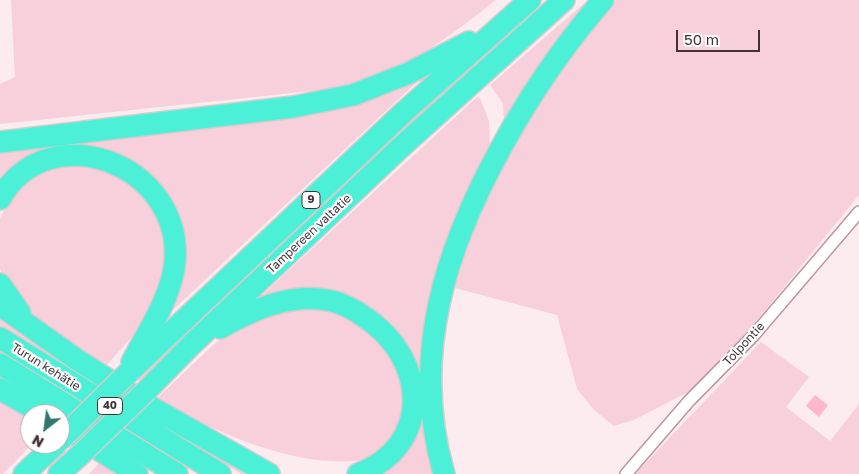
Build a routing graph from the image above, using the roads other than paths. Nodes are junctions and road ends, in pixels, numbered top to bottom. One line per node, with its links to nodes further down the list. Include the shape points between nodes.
1 (530, 0): 4 (highway, Tampereen valtatie / 9)
2 (564, 0): 12 (highway, Tampereen valtatie / 9, via 407,141)
3 (603, 0): 31 (highway, via 524,106 482,182 450,259 438,299 430,378 433,420)
4 (498, 26): 5 (highway, via 409,72 353,95 293,107); 14 (highway, Tampereen valtatie / 9)
5 (0, 142)
6 (0, 199): 14 (highway, via 11,183 32,167 49,160 77,156 105,159 121,166 146,183 158,196 172,225 174,262 160,306)
7 (859, 212): 32 (street, Tolpontie, via 754,335 689,401)
8 (0, 284): 10 (highway)
9 (0, 305): 10 (highway)
10 (29, 326): 21 (highway, via 156,410)
11 (0, 338): 27 (highway, Turun kehätie / 40)
12 (190, 346): 20 (highway, Tampereen valtatie / 9, bridge); 30 (highway, via 243,315 294,300 333,301 353,308 378,325 400,350 410,369 413,409 405,433 393,450 374,467)
13 (0, 364): 26 (highway, Turun kehätie / 40)
14 (125, 376): 17 (highway, Tampereen valtatie / 9, bridge)
15 (0, 389): 16 (highway)
16 (26, 404)
17 (70, 430)
18 (70, 431): 25 (highway)
19 (45, 454): 22 (highway)
20 (81, 454): 23 (highway, Tampereen valtatie / 9); 24 (highway)
21 (251, 464): 28 (highway); 29 (highway)
22 (24, 474)
23 (59, 474)
24 (72, 474)
25 (137, 474)
26 (177, 474)
27 (220, 474)
28 (269, 474)
29 (287, 474)
30 (358, 474)
31 (444, 474)
32 (626, 474)

